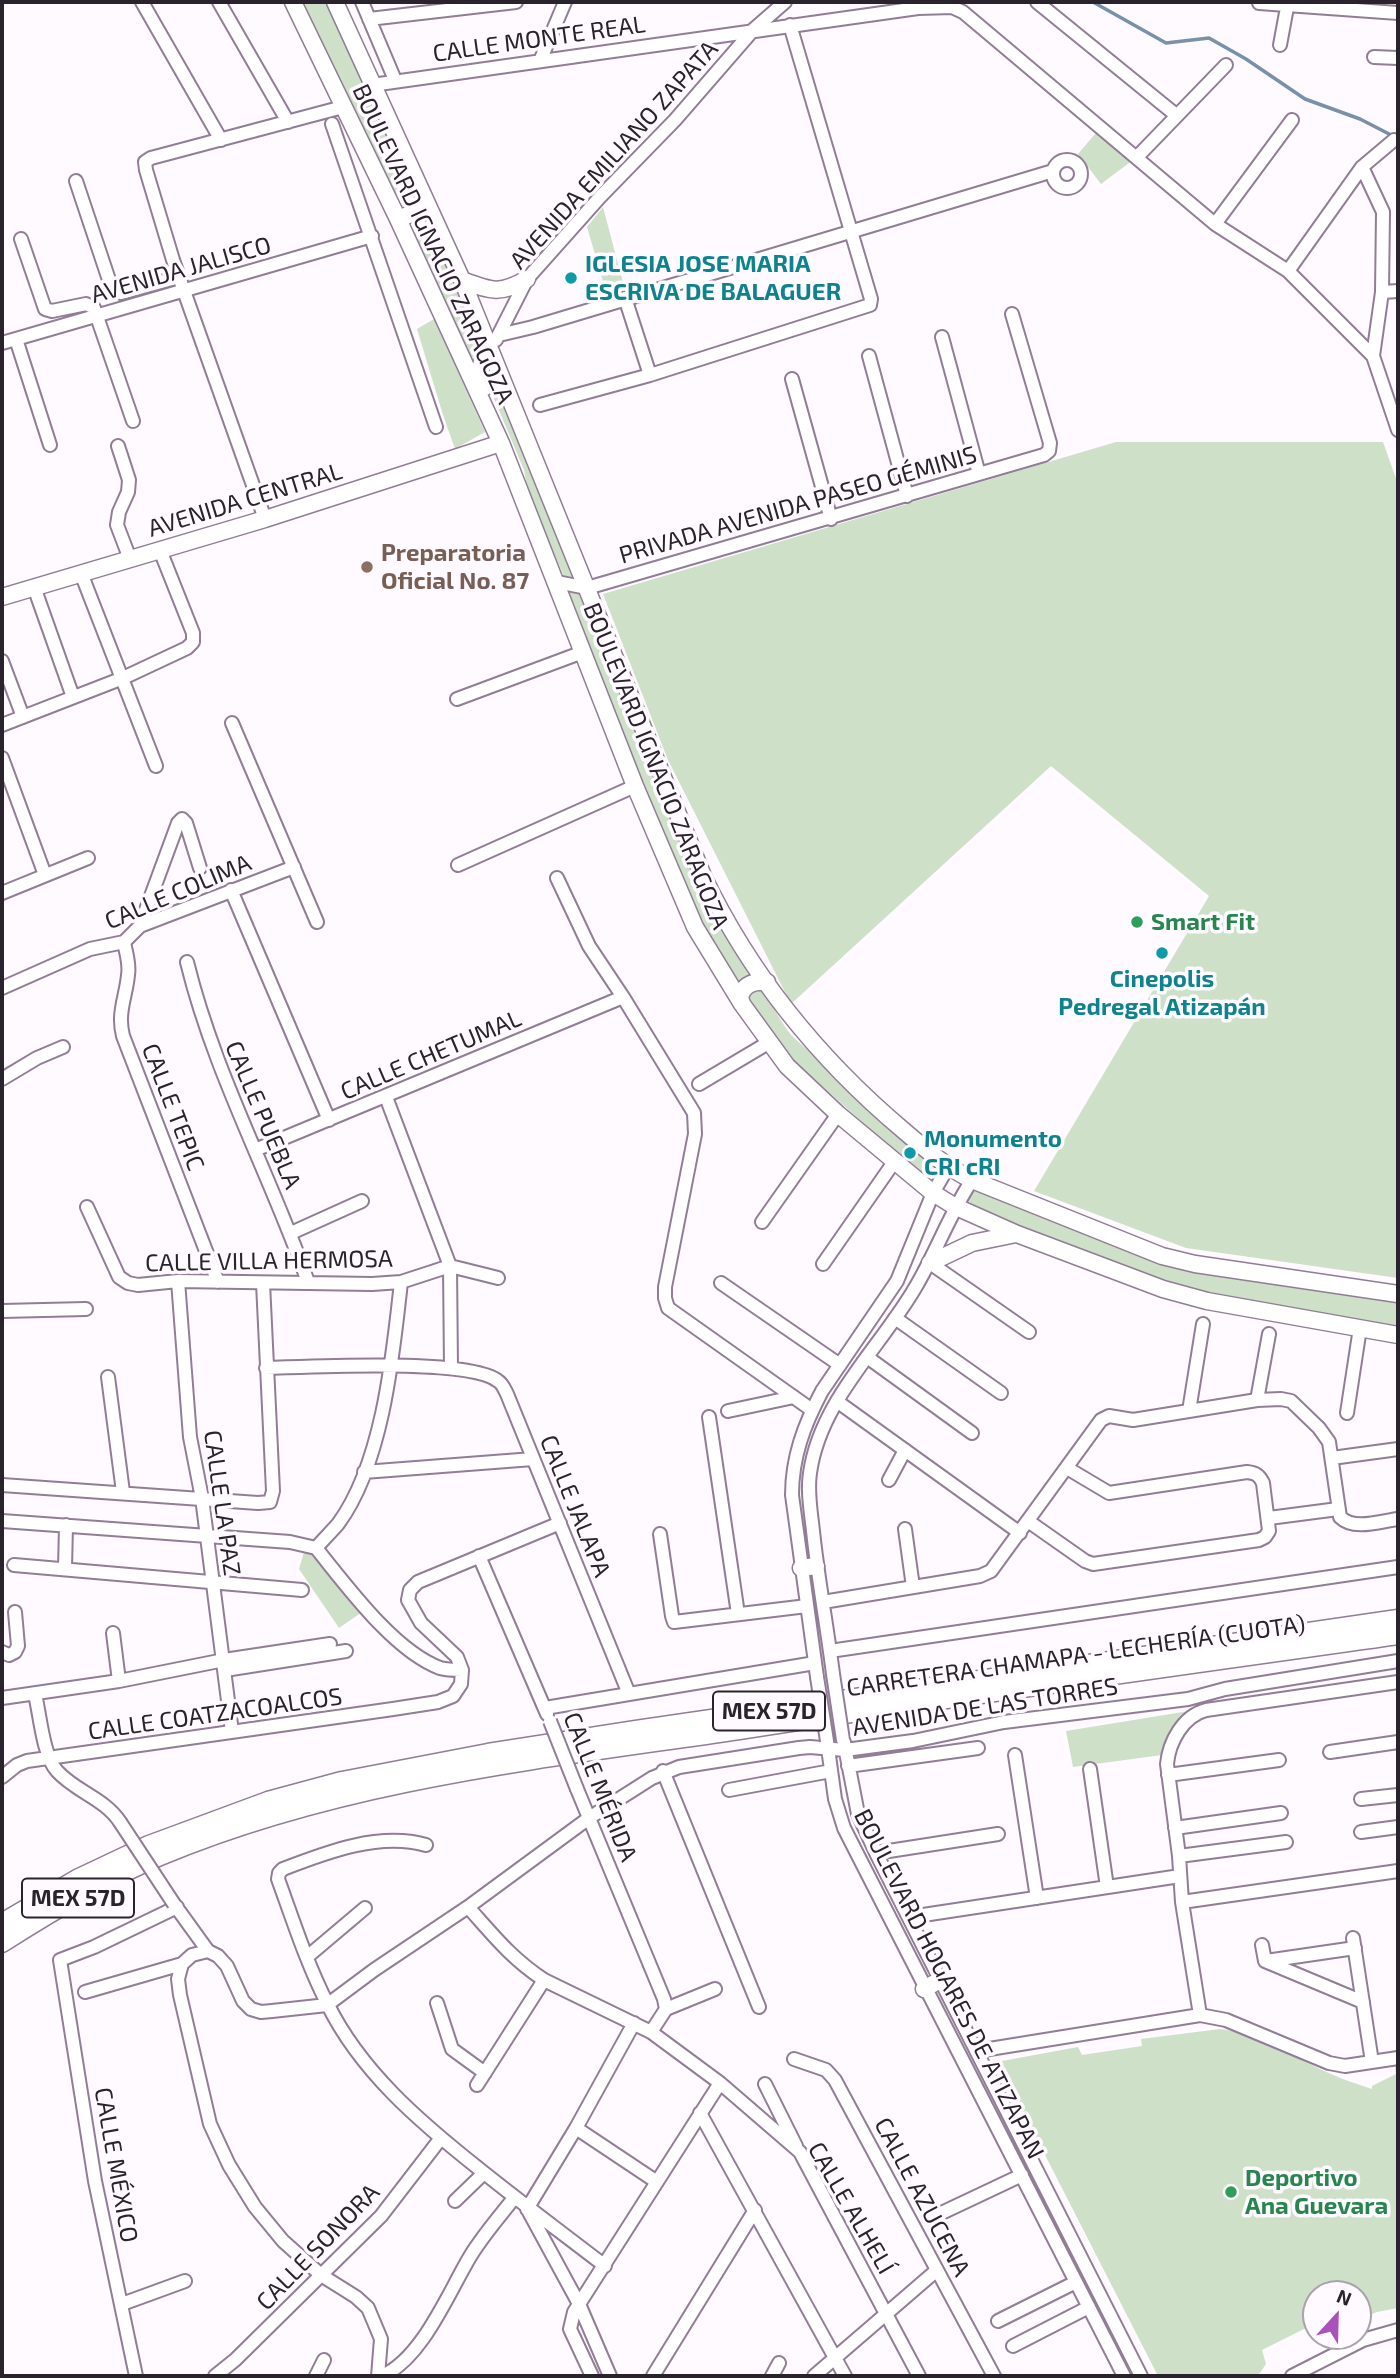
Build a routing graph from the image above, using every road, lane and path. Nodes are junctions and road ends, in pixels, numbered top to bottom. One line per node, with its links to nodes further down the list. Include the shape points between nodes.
1 (142, 2): 29 (street)
2 (219, 2): 27 (street)
3 (293, 2): 24 (main road, BOULEVARD IGNACIO ZARAGOZA)
4 (335, 2): 23 (main road, BOULEVARD IGNACIO ZARAGOZA)
5 (362, 2): 14 (street)
6 (516, 2): 14 (street)
7 (565, 2): 20 (street)
8 (785, 2): 16 (street, AVENIDA EMILIANO ZAPATA)
9 (1037, 2): 25 (street)
10 (1259, 4): 11 (street)
11 (1288, 4): 13 (street); 17 (street)
12 (915, 5): 15 (street, CALLE MONTE REAL); 31 (street, CALLE MONTE REAL, via 963,12)
13 (1398, 13)
14 (369, 19): 22 (street)
15 (790, 25): 16 (street, CALLE MONTE REAL); 38 (street)
16 (754, 29): 20 (street, CALLE MONTE REAL); 43 (street, AVENIDA EMILIANO ZAPATA)
17 (1280, 45)
18 (1374, 57): 19 (street)
19 (1398, 58)
20 (540, 61): 22 (street, CALLE MONTE REAL)
21 (1226, 65): 25 (street)
22 (395, 79): 23 (street, CALLE MONTE REAL)
23 (372, 85): 35 (main road, BOULEVARD IGNACIO ZARAGOZA)
24 (343, 107): 27 (street); 36 (main road, BOULEVARD IGNACIO ZARAGOZA)
25 (1176, 116): 31 (street)
26 (1292, 120): 37 (street)
27 (288, 122): 29 (street)
28 (332, 124): 39 (street)
29 (221, 140): 42 (street, via 145,162)
30 (1394, 140): 32 (street)
31 (1137, 157): 37 (street, CALLE MONTE REAL)
32 (1362, 167): 41 (street); 47 (street, via 1383,212)
33 (1053, 171): 38 (street)
34 (76, 180): 42 (street, via 112,289 121,293)
35 (428, 206): 36 (main road); 44 (main road, BOULEVARD IGNACIO ZARAGOZA)
36 (398, 219): 63 (main road, BOULEVARD IGNACIO ZARAGOZA)
37 (1215, 224): 41 (street, CALLE MONTE REAL)
38 (853, 232): 48 (street); 57 (street, via 870,305)
39 (372, 236): 45 (street, AVENIDA JALISCO); 61 (street)
40 (21, 239): 50 (street, via 45,309 86,304)
41 (1288, 271): 56 (street, CALLE MONTE REAL)
42 (179, 277): 45 (street)
43 (527, 279): 44 (main road, via 502,291); 53 (street, AVENIDA EMILIANO ZAPATA)
44 (463, 280): 53 (main road, BOULEVARD IGNACIO ZARAGOZA)
45 (184, 291): 50 (street, AVENIDA JALISCO); 69 (street)
46 (1398, 291): 47 (street)
47 (1382, 292): 56 (street)
48 (625, 298): 53 (street); 57 (street)
49 (1012, 314): 66 (street, PRIVADA AVENIDA PASEO GÉMINIS, via 1049,451)
50 (97, 315): 52 (street, AVENIDA JALISCO); 60 (street)
51 (942, 337): 66 (street)
52 (16, 339): 54 (street, AVENIDA JALISCO); 64 (street)
53 (494, 342): 68 (main road, via 480,364 480,375 526,483); 76 (main road, BOULEVARD IGNACIO ZARAGOZA)
54 (2, 343)
55 (869, 356): 67 (street)
56 (1373, 356): 62 (street)
57 (650, 375): 59 (street)
58 (792, 379): 70 (street)
59 (540, 405)
60 (133, 421)
61 (436, 427)
62 (1398, 430)
63 (501, 443): 68 (main road, BOULEVARD IGNACIO ZARAGOZA); 69 (main road, AVENIDA CENTRAL)
64 (50, 445)
65 (118, 446): 72 (street, via 129,480 117,525)
66 (979, 474): 67 (street, PRIVADA AVENIDA PASEO GÉMINIS)
67 (907, 496): 70 (street, PRIVADA AVENIDA PASEO GÉMINIS)
68 (525, 503): 74 (main road, BOULEVARD IGNACIO ZARAGOZA)
69 (264, 519): 71 (main road, AVENIDA CENTRAL)
70 (831, 519): 76 (street, PRIVADA AVENIDA PASEO GÉMINIS)
71 (160, 550): 72 (main road, AVENIDA CENTRAL); 80 (street, via 193,642)
72 (130, 559): 73 (main road, AVENIDA CENTRAL)
73 (81, 573): 75 (main road, AVENIDA CENTRAL); 80 (street)
74 (556, 582): 76 (street, PRIVADA AVENIDA PASEO GÉMINIS); 78 (main road, BOULEVARD IGNACIO ZARAGOZA)
75 (34, 587): 77 (main road, AVENIDA CENTRAL); 81 (street)
76 (587, 588): 101 (main road, BOULEVARD IGNACIO ZARAGOZA, via 703,876)
77 (2, 597)
78 (583, 652): 82 (street); 88 (main road, BOULEVARD IGNACIO ZARAGOZA)
79 (2, 661): 83 (street)
80 (123, 678): 81 (street); 87 (street)
81 (73, 697): 83 (street)
82 (457, 699)
83 (23, 717): 85 (street)
84 (232, 723): 91 (street)
85 (2, 725)
86 (2, 758): 93 (street)
87 (156, 766)
88 (635, 786): 90 (street); 104 (main road, BOULEVARD IGNACIO ZARAGOZA, via 695,926)
89 (88, 858): 93 (street)
90 (458, 865)
91 (294, 867): 95 (street, CALLE COLIMA); 97 (street)
92 (200, 868): 98 (street, via 182,819)
93 (45, 875): 96 (street)
94 (557, 878): 103 (street, via 589,946)
95 (231, 890): 98 (street, CALLE COLIMA); 111 (street)
96 (2, 893)
97 (317, 922)
98 (140, 926): 99 (street, CALLE COLIMA)
99 (124, 942): 102 (street, CALLE COLIMA, via 90,949); 128 (street, CALLE TEPIC, via 128,975 120,1015 123,1036)
100 (187, 962): 112 (street, CALLE PUEBLA, via 205,1029)
101 (766, 982): 104 (main road, via 746,986); 114 (main road, BOULEVARD IGNACIO ZARAGOZA, via 830,1063)
102 (2, 988)
103 (623, 997): 109 (street, CALLE CHETUMAL); 149 (street, via 689,1104 696,1124 665,1287 668,1308)
104 (741, 1004): 105 (main road, BOULEVARD IGNACIO ZARAGOZA)
105 (768, 1043): 108 (street); 110 (main road, BOULEVARD IGNACIO ZARAGOZA)
106 (63, 1047): 107 (street)
107 (2, 1079)
108 (699, 1084)
109 (387, 1097): 111 (street, CALLE CHETUMAL); 125 (street)
110 (838, 1114): 113 (main road, BOULEVARD IGNACIO ZARAGOZA); 120 (street)
111 (329, 1120): 112 (street, CALLE CHETUMAL)
112 (255, 1150): 121 (street, CALLE PUEBLA)
113 (894, 1162): 116 (main road, BOULEVARD IGNACIO ZARAGOZA); 124 (street)
114 (948, 1167): 115 (main road, BOULEVARD IGNACIO ZARAGOZA); 116 (street, BOULEVARD HOGARES DE ATIZAPAN)
115 (972, 1180): 118 (street, BOULEVARD HOGARES DE ATIZAPAN); 133 (main road, BOULEVARD IGNACIO ZARAGOZA, via 1162,1256)
116 (933, 1193): 118 (main road, BOULEVARD IGNACIO ZARAGOZA); 143 (street, BOULEVARD HOGARES DE ATIZAPAN, via 897,1281)
117 (362, 1201): 121 (street)
118 (954, 1206): 122 (main road, BOULEVARD IGNACIO ZARAGOZA); 123 (street, BOULEVARD HOGARES DE ATIZAPAN)
119 (87, 1208): 127 (street, CALLE VILLA HERMOSA, via 119,1277 138,1285)
120 (762, 1222)
121 (290, 1233): 129 (street, CALLE PUEBLA)
122 (1017, 1234): 123 (main road, via 972,1243); 138 (main road, BOULEVARD IGNACIO ZARAGOZA, via 1163,1289)
123 (930, 1263): 136 (street, BOULEVARD HOGARES DE ATIZAPAN); 139 (street)
124 (823, 1264)
125 (450, 1266): 126 (street); 130 (street, CALLE VILLA HERMOSA); 146 (street)
126 (498, 1278)
127 (178, 1280): 128 (street, CALLE VILLA HERMOSA); 167 (street, CALLE LA PAZ, via 190,1437)
128 (218, 1282): 131 (street, CALLE VILLA HERMOSA)
129 (308, 1282): 130 (street, CALLE VILLA HERMOSA); 131 (street, CALLE VILLA HERMOSA)
130 (401, 1282): 144 (street)
131 (263, 1283): 145 (street)
132 (721, 1283): 143 (street)
133 (1398, 1294)
134 (86, 1309): 135 (street)
135 (2, 1311)
136 (895, 1318): 142 (street, BOULEVARD HOGARES DE ATIZAPAN); 148 (street)
137 (1203, 1324): 154 (street)
138 (1360, 1328): 141 (main road, BOULEVARD IGNACIO ZARAGOZA); 155 (street)
139 (1029, 1332)
140 (1269, 1334): 150 (street)
141 (1398, 1335)
142 (867, 1357): 151 (street, BOULEVARD HOGARES DE ATIZAPAN); 157 (street)
143 (840, 1365): 152 (street, BOULEVARD HOGARES DE ATIZAPAN)
144 (392, 1366): 145 (street); 146 (street); 163 (street)
145 (266, 1368): 167 (street, via 270,1502)
146 (450, 1368): 161 (street, CALLE JALAPA, via 499,1381)
147 (108, 1377): 166 (street)
148 (1001, 1392)
149 (794, 1397): 152 (street); 153 (street)
150 (1257, 1400): 154 (street); 160 (street, via 1291,1401 1325,1436)
151 (838, 1402): 159 (street); 182 (street, BOULEVARD HOGARES DE ATIZAPAN, via 818,1441 809,1475)
152 (812, 1410): 182 (street, BOULEVARD HOGARES DE ATIZAPAN, via 792,1473 792,1495)
153 (728, 1411)
154 (1189, 1411): 162 (street, via 1128,1420 1104,1417)
155 (1347, 1413)
156 (709, 1417): 191 (street)
157 (972, 1433)
158 (1398, 1449): 160 (street)
159 (905, 1450): 164 (street); 176 (street)
160 (1332, 1458): 168 (street)
161 (533, 1459): 163 (street); 173 (street, CALLE JALAPA)
162 (1066, 1468): 169 (street, via 1109,1493 1254,1472 1263,1483); 172 (street)
163 (364, 1472): 179 (street, via 338,1523)
164 (889, 1480)
165 (2, 1485): 166 (street)
166 (123, 1492): 167 (street)
167 (202, 1498): 178 (street, CALLE LA PAZ)
168 (1338, 1509): 169 (street); 170 (street, via 1350,1524)
169 (1269, 1518): 172 (street, via 1269,1531 1259,1540 1093,1564)
170 (1398, 1519)
171 (2, 1521): 174 (street)
172 (1028, 1521): 176 (street)
173 (560, 1523): 180 (street); 206 (street, CALLE JALAPA)
174 (66, 1525): 178 (street); 184 (street)
175 (905, 1529): 186 (street)
176 (1020, 1533): 186 (street, via 998,1563 980,1576)
177 (660, 1534): 191 (street, via 674,1622)
178 (207, 1535): 179 (street); 185 (street, CALLE LA PAZ)
179 (316, 1548): 202 (street, via 401,1642 442,1668)
180 (479, 1556): 202 (street, via 418,1582 408,1600 421,1623 457,1657); 208 (street, CALLE MÉRIDA)
181 (14, 1564): 184 (street)
182 (809, 1567): 188 (street, BOULEVARD HOGARES DE ATIZAPAN); 189 (street, BOULEVARD HOGARES DE ATIZAPAN)
183 (1398, 1567): 197 (street)
184 (65, 1569): 185 (street)
185 (212, 1582): 187 (street); 201 (street, CALLE LA PAZ)
186 (913, 1587): 188 (street)
187 (302, 1590)
188 (823, 1602): 197 (street, BOULEVARD HOGARES DE ATIZAPAN)
189 (807, 1606): 191 (street); 200 (street, BOULEVARD HOGARES DE ATIZAPAN)
190 (15, 1612): 198 (street, via 18,1646)
191 (738, 1614)
192 (1398, 1619): 246 (highway, CARRETERA CHAMAPA - LECHERÍA (CUOTA) / MEX 57D, via 623,1732 342,1781 268,1801 149,1844)
193 (113, 1633): 203 (street)
194 (1398, 1636): 247 (highway, CARRETERA CHAMAPA - LECHERÍA (CUOTA) / MEX 57D, via 495,1766 345,1795 158,1857)
195 (330, 1644): 201 (street)
196 (346, 1651): 201 (street)
197 (830, 1651): 212 (street, BOULEVARD HOGARES DE ATIZAPAN, bridge)
198 (8, 1652)
199 (1398, 1661): 212 (street, AVENIDA DE LAS TORRES, via 1188,1699 1004,1722 913,1741)
200 (815, 1663): 206 (street); 211 (street, BOULEVARD HOGARES DE ATIZAPAN, bridge)
201 (225, 1665): 203 (street); 209 (street, CALLE LA PAZ)
202 (462, 1670): 209 (street, CALLE COATZACOALCOS, via 461,1684 453,1696 438,1702)
203 (119, 1681): 205 (street)
204 (1398, 1682): 222 (street, via 1206,1710 1192,1716 1174,1740 1168,1751)
205 (35, 1694): 207 (street); 216 (street)
206 (629, 1694): 208 (street)
207 (2, 1698)
208 (545, 1708): 228 (street, CALLE MÉRIDA, bridge)
209 (232, 1732): 216 (street, CALLE COATZACOALCOS)
210 (1398, 1742): 214 (street)
211 (828, 1744): 212 (street, AVENIDA DE LAS TORRES); 220 (street, AVENIDA DE LAS TORRES); 221 (street, BOULEVARD HOGARES DE ATIZAPAN)
212 (844, 1745): 218 (street, BOULEVARD HOGARES DE ATIZAPAN)
213 (978, 1748): 218 (street)
214 (1330, 1752)
215 (1015, 1755): 240 (street)
216 (49, 1759): 223 (street, CALLE COATZACOALCOS, via 17,1765); 242 (street, bridge, via 56,1770 112,1811)
217 (1279, 1760): 222 (street)
218 (848, 1766): 235 (street, BOULEVARD HOGARES DE ATIZAPAN, via 858,1814)
219 (1090, 1769): 239 (street)
220 (663, 1771): 228 (street, AVENIDA DE LAS TORRES); 261 (street)
221 (831, 1771): 224 (street); 256 (street, BOULEVARD HOGARES DE ATIZAPAN, via 838,1814)
222 (1168, 1775): 230 (street)
223 (2, 1777)
224 (729, 1790)
225 (1398, 1795): 226 (street)
226 (1360, 1799)
227 (1281, 1813): 230 (street)
228 (589, 1818): 243 (street, AVENIDA DE LAS TORRES); 262 (street, CALLE MÉRIDA)
229 (1398, 1826): 231 (street)
230 (1175, 1828): 236 (street)
231 (1361, 1832)
232 (998, 1834): 235 (street)
233 (1286, 1842): 236 (street)
234 (426, 1845): 250 (street, via 395,1840 340,1848 283,1869 278,1879)
235 (876, 1853): 245 (street, BOULEVARD HOGARES DE ATIZAPAN)
236 (1179, 1856): 238 (street)
237 (1398, 1871): 241 (street)
238 (1180, 1876): 239 (street); 241 (street)
239 (1107, 1887): 240 (street)
240 (1037, 1898): 245 (street)
241 (1182, 1902): 263 (street)
242 (176, 1906): 249 (street); 291 (street, CALLE MÉXICO, via 60,1960 95,2181)
243 (468, 1906): 253 (street, CALLE ALHELÍ, via 513,1958); 260 (street, AVENIDA DE LAS TORRES)
244 (365, 1908): 250 (street)
245 (910, 1917): 254 (street, BOULEVARD HOGARES DE ATIZAPAN)
246 (2, 1923)
247 (2, 1943)
248 (1262, 1945): 251 (street)
249 (208, 1951): 252 (street, via 192,1955); 260 (street, via 227,1966 251,2009 261,2012)
250 (307, 1957): 260 (street)
251 (1265, 1961): 258 (street); 258 (street, via 1354,1943)
252 (182, 1964): 257 (street); 288 (street, via 180,1996 210,2124 255,2207 283,2241)
253 (544, 1980): 264 (street, CALLE ALHELÍ); 270 (street)
254 (940, 1980): 256 (main road); 266 (street, BOULEVARD HOGARES DE ATIZAPAN)
255 (715, 1989): 262 (street)
256 (924, 1989): 279 (street, BOULEVARD HOGARES DE ATIZAPAN)
257 (85, 1992)
258 (1363, 2002): 269 (street)
259 (437, 2003): 270 (street, via 452,2049)
260 (327, 2005): 276 (street, via 381,2081)
261 (759, 2007)
262 (666, 2009): 265 (street)
263 (1200, 2015): 266 (street); 269 (street, via 1226,2020 1329,2063)
264 (634, 2023): 265 (street, CALLE ALHELÍ); 275 (street)
265 (651, 2032): 271 (street, CALLE ALHELÍ)
266 (977, 2051): 314 (street, BOULEVARD HOGARES DE ATIZAPAN)
267 (1398, 2058): 269 (street)
268 (794, 2059): 287 (street, CALLE AZUCENA, via 831,2074)
269 (1372, 2062)
270 (485, 2073): 273 (street)
271 (720, 2083): 274 (street); 277 (street, CALLE ALHELÍ)
272 (765, 2084): 277 (street)
273 (477, 2085)
274 (701, 2113): 280 (street); 284 (street)
275 (576, 2128): 280 (street); 283 (street)
276 (441, 2138): 278 (street); 288 (street, CALLE SONORA, via 381,2216)
277 (800, 2152): 294 (street, CALLE ALHELÍ)
278 (484, 2172): 281 (street); 282 (street)
279 (1022, 2175): 285 (street); 290 (street, BOULEVARD HOGARES DE ATIZAPAN)
280 (657, 2182): 286 (street)
281 (514, 2198): 283 (street); 304 (street, via 478,2244 419,2342 397,2366)
282 (455, 2202)
283 (527, 2209): 286 (street); 292 (street)
284 (755, 2210): 298 (street); 307 (street)
285 (933, 2217)
286 (605, 2266): 292 (street)
287 (937, 2270): 294 (street); 312 (street, CALLE AZUCENA)
288 (321, 2275): 302 (street, CALLE SONORA); 304 (street, via 368,2308 381,2339)
289 (185, 2281): 291 (street)
290 (1076, 2282): 293 (street, BOULEVARD HOGARES DE ATIZAPAN); 295 (street)
291 (122, 2304): 301 (street, CALLE MÉXICO)
292 (579, 2304): 305 (street, via 570,2329); 306 (street)
293 (1089, 2307): 297 (street); 313 (street, BOULEVARD HOGARES DE ATIZAPAN)
294 (886, 2313): 298 (street); 311 (street, CALLE ALHELÍ)
295 (998, 2320)
296 (1398, 2330): 315 (street, via 1363,2340)
297 (1013, 2346)
298 (835, 2357): 309 (street); 310 (street)
299 (324, 2360): 303 (street)
300 (779, 2362): 308 (street)
301 (136, 2376)
302 (215, 2376)
303 (316, 2376)
304 (380, 2376)
305 (592, 2376)
306 (610, 2376)
307 (653, 2376)
308 (772, 2376)
309 (814, 2376)
310 (845, 2376)
311 (919, 2376)
312 (994, 2376)
313 (1124, 2376)
314 (1141, 2376)
315 (1292, 2376)

